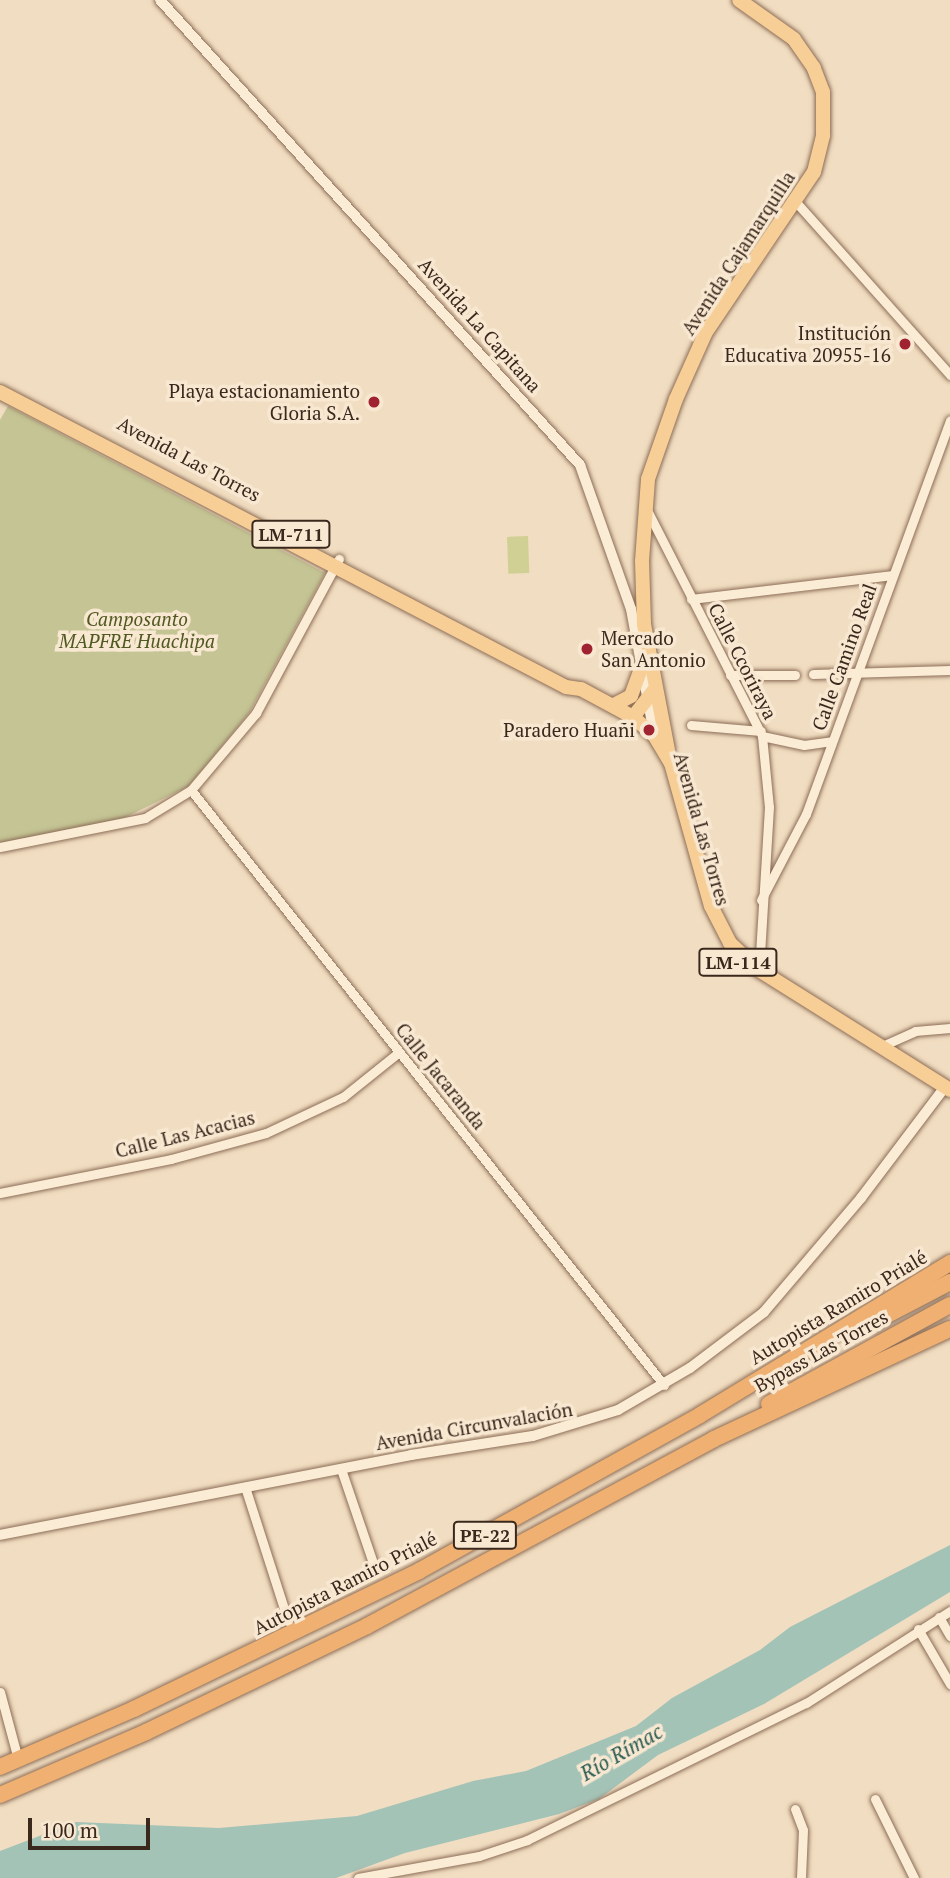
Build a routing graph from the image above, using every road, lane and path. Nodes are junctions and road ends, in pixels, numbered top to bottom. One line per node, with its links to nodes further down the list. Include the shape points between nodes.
1 (160, 0): 14 (street, Avenida La Capitana, via 580,465 631,609)
2 (739, 0): 3 (main road, Avenida Cajamarquilla / LM-114, via 794,40 814,68 823,92 823,135 814,172)
3 (796, 202): 4 (street); 9 (main road, Avenida Cajamarquilla / LM-114, via 706,332 676,399 649,479)
4 (950, 375)
5 (0, 382): 10 (main road, Avenida Las Torres / LM-711)
6 (0, 392): 10 (main road, Avenida Las Torres / LM-711)
7 (950, 421): 8 (street, Calle Camino Real)
8 (948, 433): 11 (street, Calle Camino Real)
9 (645, 506): 12 (street, Calle Ccoriraya); 19 (main road, Avenida Cajamarquilla / LM-114, via 644,624)
10 (337, 562): 20 (main road, Avenida Las Torres / LM-711); 28 (street, via 257,713)
11 (891, 575): 12 (street); 15 (street, Calle Camino Real)
12 (691, 599): 17 (street, Calle Ccoriraya)
13 (950, 670): 15 (street)
14 (640, 671): 20 (main road, via 631,695); 21 (street, Avenida La Capitana)
15 (856, 673): 16 (street); 26 (street, Calle Camino Real)
16 (813, 674)
17 (730, 675): 18 (street); 24 (street, Calle Ccoriraya)
18 (795, 675)
19 (654, 690): 21 (main road); 27 (main road, Avenida Cajamarquilla / LM-114)
20 (614, 705): 22 (main road, Avenida Las Torres / LM-711)
21 (646, 705): 22 (main road); 25 (street, Avenida La Capitana)
22 (633, 717): 25 (main road, Avenida Las Torres / LM-711)
23 (691, 725): 24 (street)
24 (761, 734): 26 (street, via 804,746); 30 (street, Calle Ccoriraya, via 769,779)
25 (656, 737): 27 (main road, Avenida Las Torres / LM-114); 35 (main road, Avenida Las Torres / LM-114, via 702,904 727,950 774,990)
26 (832, 741): 30 (street, Calle Camino Real, via 806,814)
27 (671, 763): 31 (main road, Avenida Las Torres / LM-114, via 715,916 730,943)
28 (191, 790): 29 (street, via 145,818); 34 (street, Calle Jacaranda)
29 (0, 847)
30 (761, 900): 31 (street, Calle Ccoriraya)
31 (759, 970): 33 (main road, Avenida Las Torres / LM-114)
32 (950, 1028): 33 (street, via 915,1031)
33 (882, 1046): 35 (main road, Avenida Las Torres / LM-114)
34 (399, 1052): 36 (street, Calle Las Acacias, via 343,1097 265,1133 171,1159); 43 (street, Calle Jacaranda)
35 (947, 1092): 43 (street, Avenida Circunvalación, via 764,1312)
36 (0, 1193)
37 (950, 1254): 42 (highway)
38 (950, 1264): 42 (highway, Autopista Ramiro Prialé / PE-22)
39 (950, 1282): 44 (highway, Bypass Las Torres)
40 (950, 1305): 45 (highway, Bypass Las Torres)
41 (950, 1329): 45 (highway, PE-22)
42 (818, 1345): 44 (highway, Autopista Ramiro Prialé / PE-22)
43 (664, 1385): 46 (street, Avenida Circunvalación, via 571,1428)
44 (700, 1415): 57 (highway, Autopista Ramiro Prialé / PE-22, via 358,1604)
45 (714, 1439): 59 (highway, PE-22, via 367,1626 146,1732)
46 (341, 1469): 47 (street, Avenida Circunvalación); 49 (street)
47 (245, 1487): 48 (street, Avenida Circunvalación); 52 (street)
48 (0, 1535)
49 (373, 1566)
50 (950, 1611): 51 (street)
51 (939, 1617): 53 (street); 54 (street)
52 (288, 1621)
53 (918, 1629): 55 (street); 62 (street, via 806,1703 535,1837 479,1856)
54 (950, 1636)
55 (950, 1684)
56 (0, 1692): 57 (street)
57 (18, 1759): 58 (highway, Autopista Ramiro Prialé / PE-22)
58 (0, 1767)
59 (0, 1795)
60 (875, 1799): 64 (street)
61 (795, 1809): 63 (street, via 803,1830)
62 (358, 1878)
63 (800, 1878)
64 (914, 1878)

